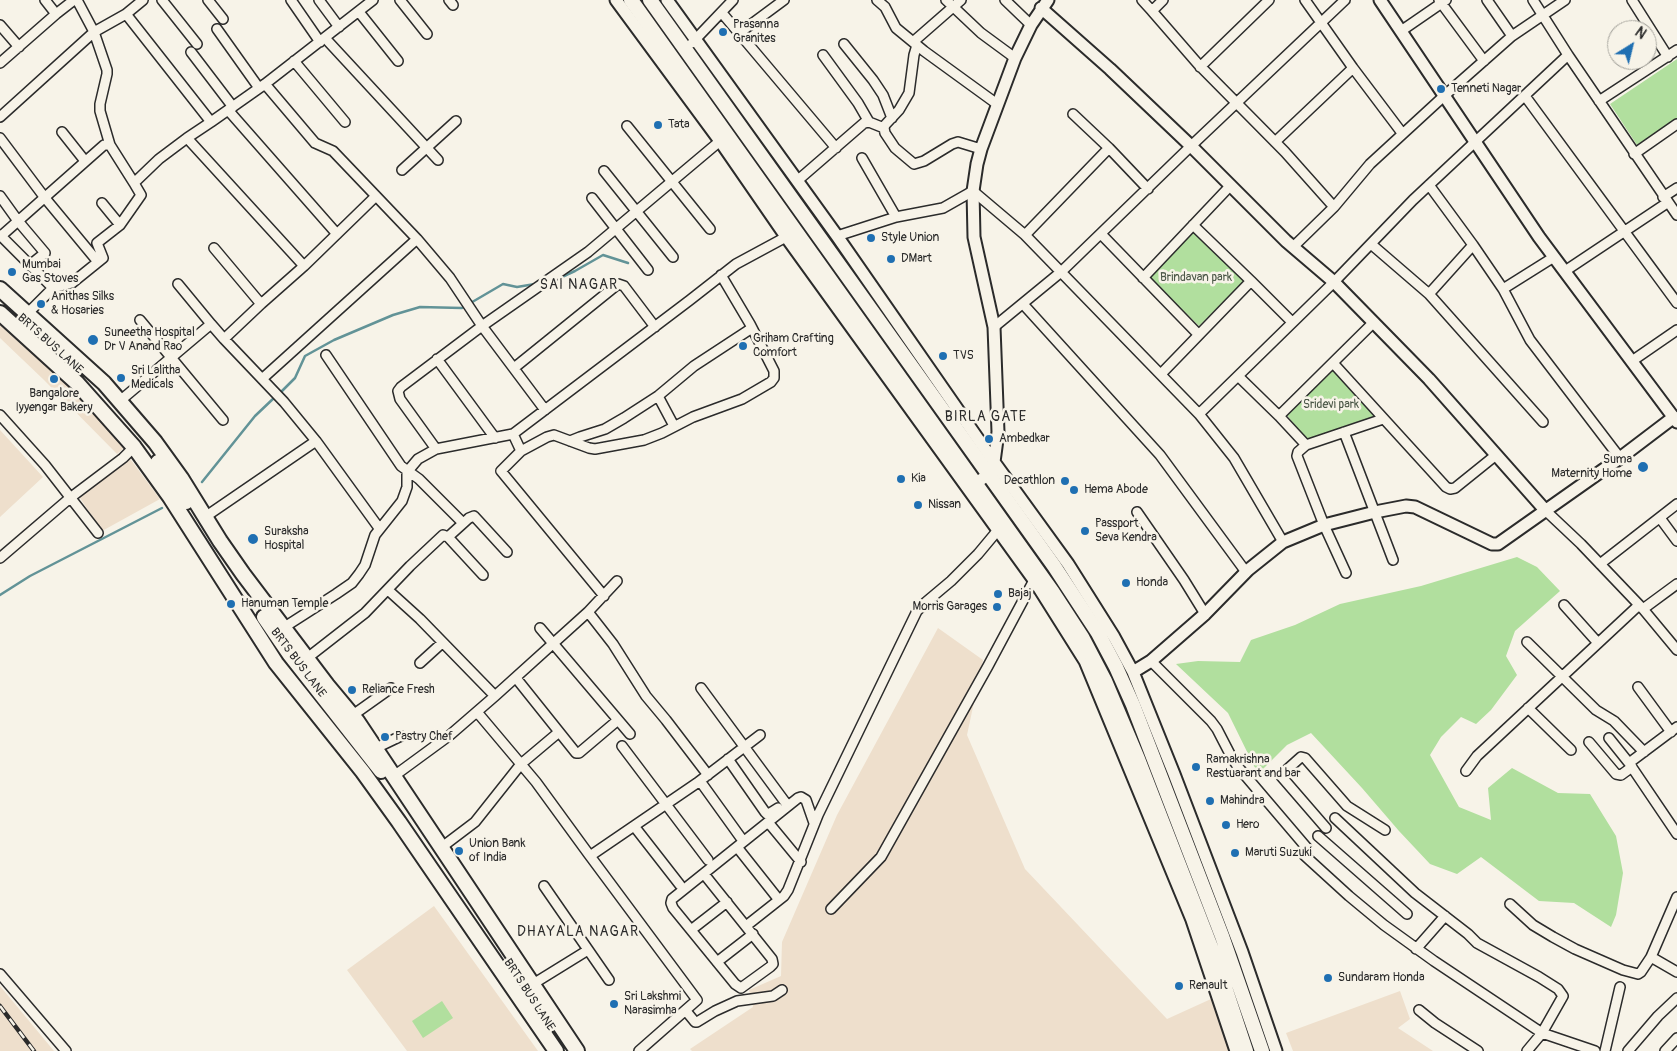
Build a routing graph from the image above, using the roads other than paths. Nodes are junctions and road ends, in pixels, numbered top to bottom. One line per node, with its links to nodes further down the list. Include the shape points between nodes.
1 (45, 0): 35 (street)
2 (75, 0): 35 (street); 44 (street)
3 (143, 0): 36 (street)
4 (162, 0): 50 (street)
5 (208, 0): 38 (street)
6 (291, 0): 49 (street)
7 (319, 0): 42 (street)
8 (374, 0): 33 (street)
9 (400, 0): 46 (street)
10 (616, 0): 88 (street)
11 (631, 0): 206 (main road)
12 (650, 0): 53 (main road)
13 (667, 0): 53 (street)
14 (733, 0): 34 (street)
15 (784, 0): 47 (street)
16 (877, 0): 52 (street, via 896,28)
17 (961, 0): 31 (street)
18 (1005, 0): 41 (street)
19 (1142, 0): 32 (street)
20 (1163, 0): 32 (street)
21 (1268, 0): 65 (street)
22 (1305, 0): 39 (street)
23 (1345, 0): 39 (street)
24 (1380, 0): 45 (street)
25 (1487, 0): 48 (street)
26 (1533, 0): 37 (street)
27 (1565, 0): 37 (street)
28 (1632, 0): 59 (street)
29 (1442, 1): 45 (street); 63 (street)
30 (1044, 3): 41 (street); 92 (street)
31 (949, 4): 52 (street); 60 (street)
32 (1152, 11): 65 (street)
33 (359, 12): 42 (street); 62 (street)
34 (722, 13): 47 (street); 53 (street)
35 (56, 14): 54 (street)
36 (126, 14): 44 (street); 78 (street)
37 (1542, 15): 48 (street); 58 (street)
38 (222, 19)
39 (1322, 23): 66 (street); 72 (street)
40 (0, 25): 54 (street)
41 (1031, 25): 60 (street)
42 (339, 27): 49 (street)
43 (217, 29): 67 (street)
44 (94, 32): 75 (street); 91 (street, via 108,74 100,111)
45 (1401, 32): 68 (street)
46 (427, 34)
47 (738, 34): 94 (street)
48 (1512, 36): 63 (street)
49 (322, 40): 61 (street); 93 (street)
50 (197, 44)
51 (844, 44): 76 (street, via 883,95)
52 (915, 44): 71 (street); 76 (street, via 909,93)
53 (691, 45): 104 (street); 204 (main road)
54 (19, 47): 64 (street)
55 (1677, 50): 59 (street)
56 (191, 52): 73 (street)
57 (823, 55): 80 (street)
58 (1568, 55): 69 (street); 70 (street)
59 (1668, 56): 70 (street)
60 (1015, 58): 71 (street)
61 (294, 61): 67 (street); 79 (street)
62 (398, 61)
63 (1484, 61): 68 (street)
64 (0, 63)
65 (1200, 67): 72 (street)
66 (1353, 68): 85 (street); 89 (street)
67 (262, 86): 73 (street); 112 (street, via 315,143 333,151)
68 (1444, 96): 85 (street); 90 (street)
69 (1525, 96): 90 (street); 126 (street)
70 (1599, 101): 97 (street)
71 (997, 104): 96 (street)
72 (1237, 104): 89 (street); 92 (street)
73 (230, 108): 78 (street); 127 (street)
74 (1073, 114): 95 (street)
75 (0, 117)
76 (892, 118): 83 (street)
77 (456, 121): 93 (street)
78 (211, 122): 87 (street)
79 (345, 122)
80 (869, 122): 83 (street); 94 (street)
81 (1677, 124): 97 (street)
82 (627, 126): 103 (street)
83 (884, 128): 96 (street, via 895,148 914,164 958,142)
84 (62, 132): 100 (street)
85 (1402, 133): 117 (street)
86 (0, 138): 113 (street)
87 (186, 138): 105 (street); 142 (street)
88 (720, 140): 103 (street); 132 (street)
89 (1275, 142): 117 (street)
90 (1476, 143): 107 (street); 138 (street)
91 (110, 145): 100 (street, via 100,147); 105 (street)
92 (1191, 146): 106 (street); 109 (street)
93 (427, 148): 99 (street); 101 (street)
94 (836, 148): 104 (street)
95 (1109, 148): 109 (street); 129 (street)
96 (981, 149): 110 (street)
97 (1634, 154): 115 (street)
98 (862, 158): 120 (street)
99 (438, 160)
100 (85, 162): 113 (street)
101 (402, 170)
102 (604, 171): 118 (street)
103 (671, 181): 118 (street); 125 (street)
104 (798, 181): 131 (street)
105 (134, 183): 122 (street, via 141,195)
106 (1231, 185): 123 (street); 137 (street)
107 (1429, 185): 134 (street); 135 (street)
108 (1677, 188): 115 (street)
109 (1148, 189): 128 (street)
110 (973, 191): 120 (street, via 943,208); 129 (street); 167 (street, via 974,237)
111 (0, 196): 121 (street)
112 (376, 196): 127 (street); 133 (street)
113 (45, 198): 121 (street); 140 (street)
114 (592, 198): 124 (street)
115 (1665, 200): 119 (street); 126 (street)
116 (102, 203): 122 (street)
117 (1334, 206): 137 (street)
118 (636, 211): 124 (street); 139 (street)
119 (1677, 216)
120 (896, 217): 131 (street)
121 (18, 221): 130 (street); 141 (street, via 45,253)
122 (120, 225): 140 (street, via 97,243 103,256)
123 (1193, 225): 147 (street); 148 (street)
124 (615, 228): 143 (street); 165 (street, via 588,252)
125 (710, 229)
126 (1624, 231): 144 (street); 156 (street)
127 (337, 234): 142 (street)
128 (1101, 234): 145 (street); 147 (street)
129 (1025, 235): 145 (street)
130 (0, 236): 141 (street)
131 (838, 236): 204 (street)
132 (786, 237): 146 (street); 206 (street)
133 (416, 239): 165 (street, via 450,278); 181 (street)
134 (1371, 244): 149 (street); 154 (street)
135 (1474, 245): 153 (street); 154 (street)
136 (214, 248): 157 (street)
137 (1293, 248): 149 (street)
138 (1554, 256): 144 (street); 153 (street)
139 (673, 257)
140 (98, 262): 151 (street, via 72,283)
141 (30, 265): 151 (street)
142 (304, 266): 157 (street)
143 (648, 270)
144 (1565, 271): 176 (street)
145 (1061, 272): 158 (street); 179 (street)
146 (722, 275): 166 (street); 168 (street)
147 (1143, 278): 170 (street)
148 (1251, 281): 162 (street); 170 (street)
149 (1334, 282): 162 (street); 163 (street)
150 (178, 284): 164 (street)
151 (53, 288): 160 (street)
152 (0, 289): 160 (main road)
153 (1503, 289): 203 (street, via 1530,340)
154 (1429, 294): 191 (street)
155 (0, 299): 172 (main road, BRTS BUS LANE)
156 (1677, 302)
157 (261, 304): 171 (street)
158 (1023, 304): 167 (street); 226 (street, via 1160,455)
159 (0, 313): 172 (main road)
160 (28, 313): 183 (main road)
161 (140, 320): 174 (street)
162 (1292, 322): 180 (street)
163 (1374, 322): 177 (street); 202 (street, via 1430,379)
164 (211, 324): 171 (street); 174 (street)
165 (482, 326): 175 (street); 178 (street)
166 (655, 327): 178 (street, via 624,286 618,284); 184 (street)
167 (994, 327): 204 (street, via 998,432)
168 (752, 328): 182 (street, via 694,366); 192 (street, via 774,371 774,378 742,399)
169 (1677, 330): 176 (street)
170 (1198, 334): 179 (street)
171 (224, 339): 181 (street)
172 (46, 347): 199 (main road); 327 (main road, BRTS BUS LANE, via 92,381 153,454 290,655 386,779)
173 (326, 355): 205 (street)
174 (171, 358): 183 (street); 190 (street)
175 (437, 359): 195 (street); 200 (street, via 398,391 400,399)
176 (1632, 361): 188 (street)
177 (1333, 363): 187 (street); 189 (street)
178 (514, 368): 184 (street)
179 (1161, 374): 185 (street)
180 (1238, 376): 185 (street); 187 (street)
181 (262, 379): 196 (street, via 274,389)
182 (658, 396): 192 (street); 197 (street, via 605,429)
183 (121, 400): 212 (main road, via 155,442)
184 (545, 410): 194 (street)
185 (1199, 414): 221 (street, via 1234,458)
186 (0, 415): 207 (street)
187 (1279, 416): 198 (street)
188 (1676, 418): 203 (street)
189 (1383, 419): 193 (street); 202 (street, via 1450,489)
190 (223, 420)
191 (1543, 422)
192 (674, 426): 197 (street, via 644,440 595,449)
193 (1344, 432): 198 (street); 211 (street)
194 (513, 434): 195 (street); 201 (street)
195 (495, 438): 200 (street)
196 (316, 442): 212 (street); 216 (street)
197 (570, 442): 201 (street, via 554,435)
198 (1306, 445): 215 (street, via 1297,456)
199 (134, 447): 207 (street); 326 (main road, via 170,497 276,663 363,772)
200 (436, 450): 205 (street, via 418,459)
201 (520, 451): 233 (street, via 501,471)
202 (1496, 455): 209 (street)
203 (1620, 458): 209 (street)
204 (992, 468): 206 (street); 248 (street, via 1074,572); 332 (main road, via 1116,667 1222,936)
205 (407, 472): 214 (street, via 419,479); 216 (street, via 407,487 402,501)
206 (972, 486): 217 (street); 331 (main road, via 1062,605 1105,681 1212,951)
207 (70, 498): 218 (street); 223 (street)
208 (1677, 504): 213 (street)
209 (1545, 510): 211 (street, via 1498,544 1414,507); 225 (street)
210 (1137, 512): 237 (street)
211 (1375, 512): 215 (street); 224 (street)
212 (205, 516): 238 (main road)
213 (1660, 518): 220 (street); 225 (street)
214 (463, 523): 219 (street); 222 (street, via 474,516)
215 (1324, 525): 221 (street); 227 (street)
216 (380, 528): 238 (street, via 366,565 352,583)
217 (998, 530): 229 (street); 284 (street, via 918,612)
218 (98, 533)
219 (448, 537): 228 (street); 232 (street, via 440,537)
220 (1677, 541)
221 (1284, 542): 226 (street)
222 (506, 552)
223 (0, 558)
224 (1393, 560)
225 (1600, 564): 235 (street)
226 (1246, 572): 237 (street)
227 (1346, 572)
228 (483, 575)
229 (1034, 580): 304 (street, via 881,857); 330 (street, via 1084,660 1192,920)
230 (618, 581): 233 (street)
231 (1677, 584): 235 (street)
232 (388, 590): 241 (street, via 414,612); 245 (street)
233 (604, 596): 236 (street)
234 (1564, 605): 242 (street)
235 (1641, 607): 242 (street); 244 (street)
236 (588, 612): 243 (street); 275 (street, via 646,696)
237 (1204, 614): 246 (street)
238 (283, 628): 245 (main road)
239 (540, 628): 243 (street)
240 (1527, 642): 249 (street)
241 (442, 643): 247 (street); 254 (street)
242 (1598, 643): 249 (street)
243 (553, 644): 250 (street); 258 (street)
244 (1677, 650)
245 (306, 658): 257 (main road)
246 (1151, 661): 248 (street); 293 (street, via 1211,721 1238,767)
247 (420, 662)
248 (1133, 672): 333 (street, via 1242,952)
249 (1562, 677): 255 (street); 270 (street, via 1596,710 1614,721)
250 (516, 678): 254 (street); 260 (street)
251 (1638, 687): 259 (street)
252 (391, 688): 257 (street)
253 (702, 688): 267 (street)
254 (495, 696): 256 (street)
255 (1528, 708): 269 (street); 274 (street, via 1477,756)
256 (477, 712): 272 (street); 276 (street)
257 (353, 715): 268 (main road)
258 (618, 720): 260 (street, via 579,753); 261 (street)
259 (1674, 730): 270 (street)
260 (559, 732): 272 (street)
261 (630, 734)
262 (760, 735): 267 (street)
263 (401, 736): 268 (street)
264 (1609, 738): 273 (street)
265 (1589, 742): 273 (street, via 1616,774 1621,775)
266 (622, 746): 280 (street)
267 (745, 746): 271 (street); 279 (street)
268 (376, 748): 276 (main road)
269 (1571, 750)
270 (1644, 752): 273 (street)
271 (728, 759): 275 (street); 279 (street, via 765,812 770,814)
272 (521, 764): 291 (street, via 475,822); 294 (street)
273 (1631, 765): 288 (street)
274 (1466, 771)
275 (708, 775): 277 (street)
276 (394, 776): 291 (main road)
277 (700, 781): 280 (street); 290 (street)
278 (797, 792): 279 (street)
279 (785, 802)
280 (668, 804): 285 (street); 295 (street)
281 (1347, 806): 282 (street); 286 (street, via 1303,757 1282,774); 287 (street)
282 (1335, 818): 286 (street); 306 (street, via 1415,893)
283 (768, 822): 284 (street, via 801,796 806,800); 292 (street); 296 (street)
284 (814, 823): 296 (street)
285 (634, 826): 294 (street); 298 (street)
286 (1326, 828): 289 (street)
287 (1385, 830)
288 (1677, 834)
289 (1318, 836): 293 (street); 305 (street)
290 (741, 838)
291 (442, 847): 317 (main road)
292 (737, 847): 297 (street); 301 (street)
293 (1308, 848): 310 (street, via 1304,855)
294 (590, 856): 322 (street, via 696,998)
295 (708, 860)
296 (801, 862): 301 (street, via 788,890)
297 (704, 874): 302 (street); 308 (street, via 671,903)
298 (680, 885)
299 (544, 886): 311 (street)
300 (1677, 897): 312 (street)
301 (779, 900): 307 (street)
302 (727, 902): 307 (street); 308 (street)
303 (1510, 904): 312 (street, via 1533,925 1553,937 1634,974 1641,972)
304 (831, 909)
305 (1407, 914)
306 (1446, 916): 310 (street); 323 (street, via 1484,948 1539,976 1561,993 1562,999)
307 (746, 926): 309 (street)
308 (692, 930): 313 (street)
309 (753, 934): 313 (street); 313 (street, via 772,959 770,968 742,988)
310 (1416, 949): 323 (street)
311 (588, 950): 316 (street); 317 (street)
312 (1651, 957): 314 (street)
313 (717, 962)
314 (1677, 972)
315 (0, 974): 325 (street)
316 (609, 980)
317 (533, 984): 328 (main road)
318 (1620, 986): 337 (street)
319 (782, 990): 322 (street, via 773,996 731,1003 697,1022)
320 (1677, 998): 338 (street)
321 (1419, 1010): 334 (street)
322 (686, 1011): 329 (street)
323 (1542, 1033): 335 (street); 336 (street)
324 (1677, 1038): 339 (street)
325 (66, 1051)
326 (556, 1051)
327 (566, 1051)
328 (576, 1051)
329 (639, 1051)
330 (1236, 1051)
331 (1246, 1051)
332 (1262, 1051)
333 (1276, 1051)
334 (1478, 1051)
335 (1527, 1051)
336 (1595, 1051)
337 (1605, 1051)
338 (1628, 1051)
339 (1665, 1051)

